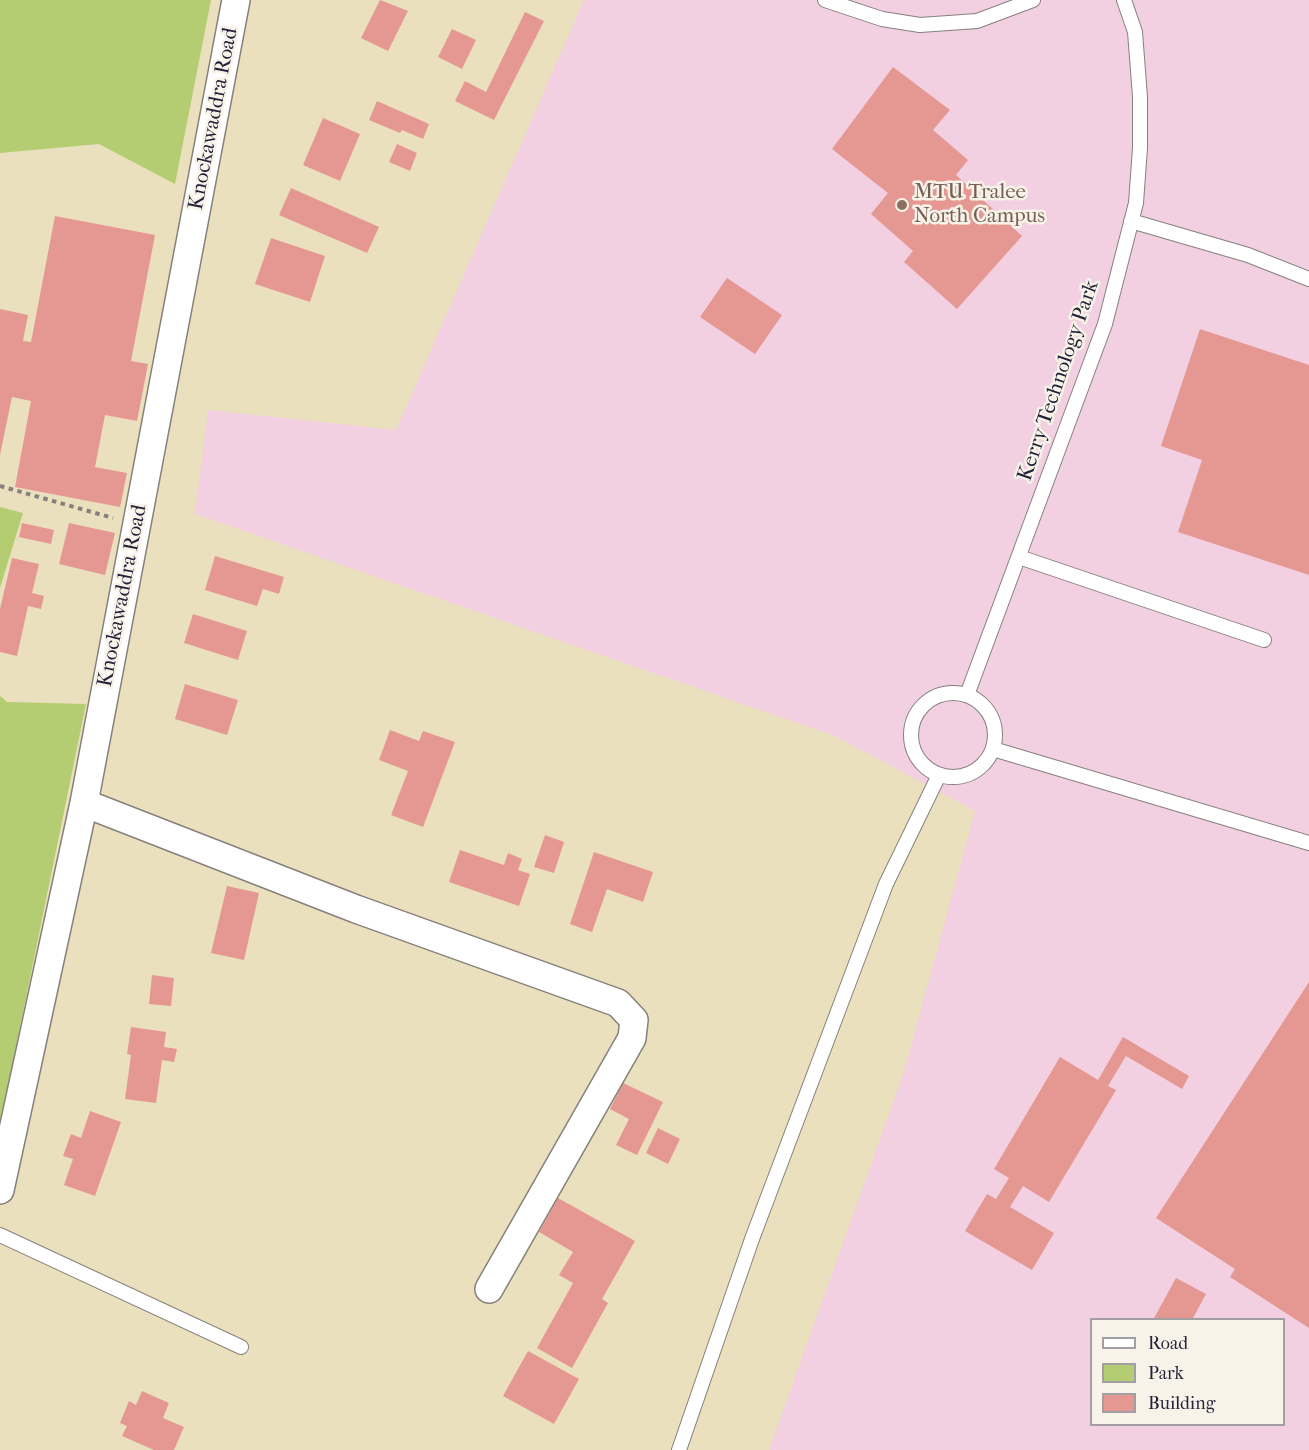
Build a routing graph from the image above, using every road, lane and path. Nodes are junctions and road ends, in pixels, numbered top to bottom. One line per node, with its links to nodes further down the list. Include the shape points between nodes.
1 (236, 0): 8 (street, Knockawaddra Road)
2 (825, 0): 3 (lane, via 882,19 920,25 977,21)
3 (1034, 0)
4 (1124, 0): 5 (lane, Kerry Technology Park, via 1135,32 1140,97 1140,148)
5 (1131, 221): 6 (lane, via 1248,255); 9 (lane, Kerry Technology Park, via 1106,324)
6 (1309, 279)
7 (0, 486): 8 (path)
8 (137, 524): 14 (street, Knockawaddra Road)
9 (1019, 557): 10 (lane); 11 (lane, Kerry Technology Park)
10 (1264, 640)
11 (967, 695): 12 (lane, via 979,701 991,717); 13 (lane, via 935,697 913,721 915,753)
12 (993, 749): 13 (lane, via 987,760 965,775); 15 (lane)
13 (939, 775): 20 (lane, via 886,884 752,1239)
14 (84, 803): 16 (street, Knockawaddra Road); 18 (street, via 356,909 618,1003 634,1020 632,1038)
15 (1309, 843)
16 (0, 1190)
17 (0, 1235): 19 (lane)
18 (489, 1289)
19 (241, 1347)
20 (679, 1450)

